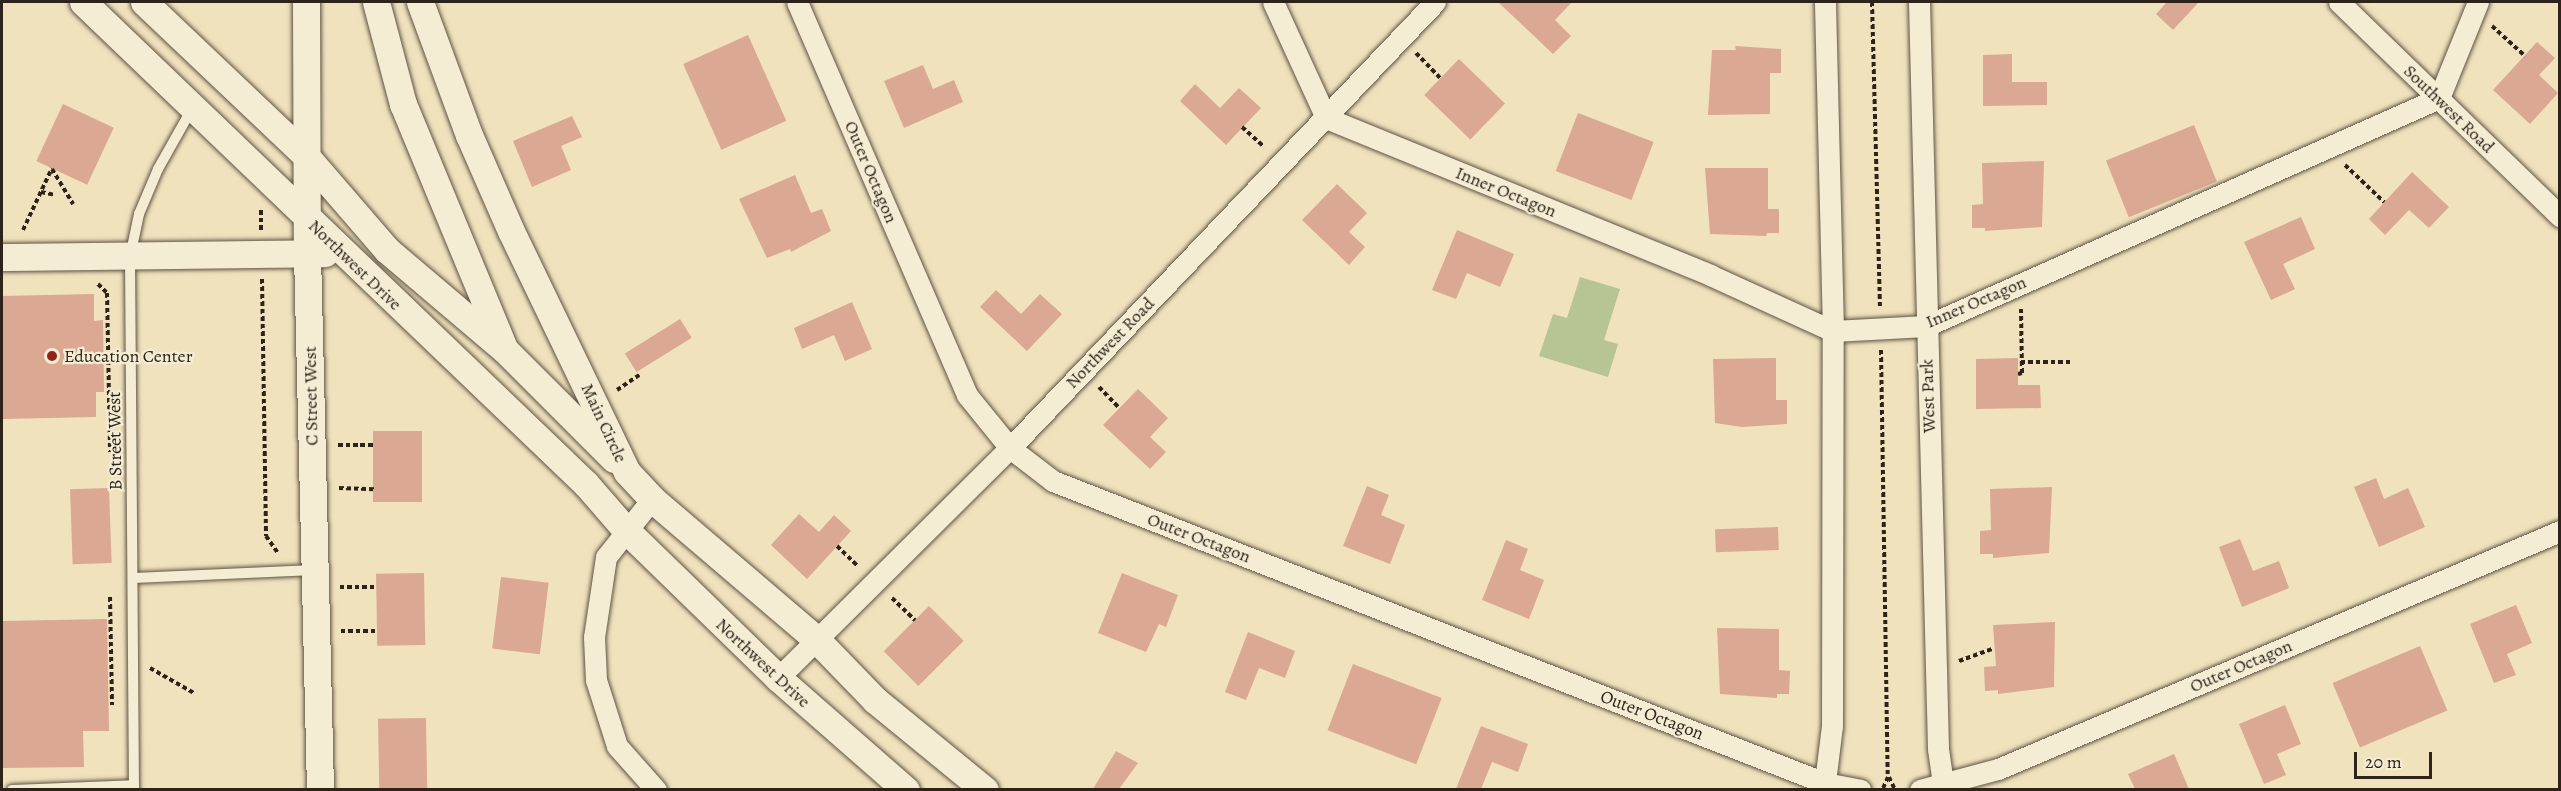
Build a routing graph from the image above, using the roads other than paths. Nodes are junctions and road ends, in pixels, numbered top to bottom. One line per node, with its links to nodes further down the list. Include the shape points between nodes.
1 (83, 2): 14 (street, Northwest Drive)
2 (144, 2): 16 (street, Northwest Drive)
3 (306, 2): 16 (street, C Street West)
4 (376, 2): 25 (street, via 403,104)
5 (420, 2): 27 (street, Main Circle, via 469,135 511,231)
6 (797, 2): 26 (street, Outer Octagon, via 966,395)
7 (1273, 2): 15 (street)
8 (1435, 2): 15 (street, Northwest Road)
9 (1825, 2): 24 (street)
10 (1919, 2): 23 (street, West Park)
11 (2339, 2): 13 (street, Southwest Road)
12 (2476, 5): 13 (street)
13 (2439, 98): 17 (street, Southwest Road); 23 (street, Inner Octagon)
14 (193, 106): 18 (street, Northwest Drive); 21 (lane, B Street West, via 147,196)
15 (1326, 118): 24 (street, Inner Octagon, via 1710,275); 26 (street, Northwest Road)
16 (305, 155): 18 (street, C Street West); 25 (street, Northwest Drive, via 387,250)
17 (2559, 216)
18 (307, 219): 19 (street, Northwest Drive); 20 (street, C Street West)
19 (341, 252): 20 (street); 28 (street, Northwest Drive)
20 (307, 253): 21 (street); 32 (street, C Street West, via 313,487)
21 (130, 256): 22 (street); 33 (lane, B Street West)
22 (2, 257)
23 (1926, 326): 24 (street, Inner Octagon); 39 (street, West Park, via 1938,749)
24 (1833, 331): 37 (street, via 1832,726)
25 (505, 350): 27 (street, Northwest Drive); 28 (street)
26 (1010, 448): 34 (street, Northwest Road); 37 (street, Outer Octagon, via 1053,481)
27 (627, 472): 29 (street, Main Circle)
28 (586, 484): 30 (street, Northwest Drive)
29 (652, 499): 30 (street); 34 (street, Main Circle)
30 (626, 530): 35 (street, Northwest Drive); 42 (street, via 606,556 594,637 596,680 617,746)
31 (2559, 531): 39 (street, Outer Octagon, via 1998,769)
32 (307, 576): 33 (lane); 41 (street, C Street West, via 316,632)
33 (132, 578): 38 (lane, B Street West)
34 (818, 641): 35 (street, Northwest Road); 36 (street, Main Circle, via 875,700)
35 (778, 678): 43 (street, Northwest Drive)
36 (952, 766): 44 (street); 45 (street, Main Circle)
37 (1824, 786): 46 (street, Outer Octagon)
38 (134, 787): 40 (lane)
39 (1944, 787): 47 (street, Outer Octagon)
40 (12, 789)
41 (320, 789)
42 (657, 789)
43 (906, 789)
44 (972, 789)
45 (985, 789)
46 (1860, 789)
47 (1920, 789)

